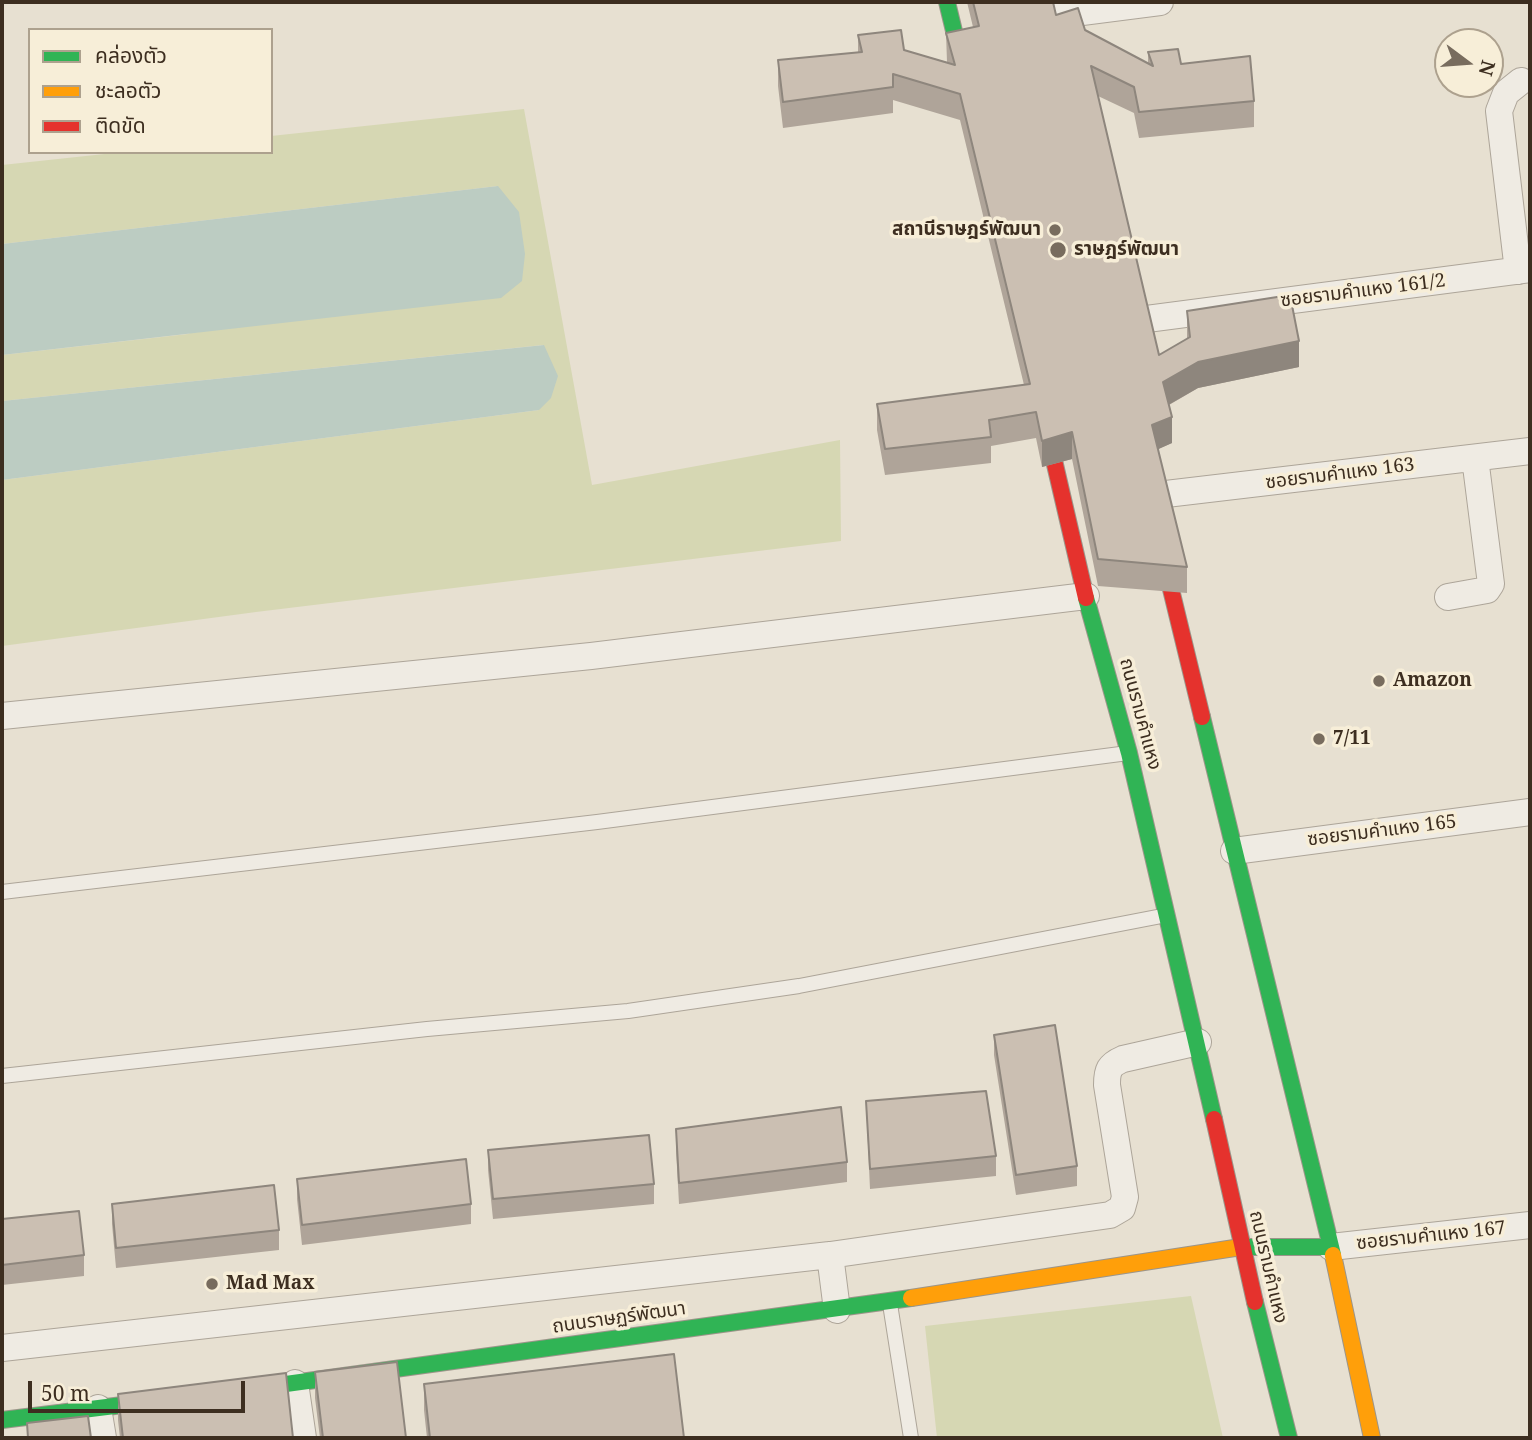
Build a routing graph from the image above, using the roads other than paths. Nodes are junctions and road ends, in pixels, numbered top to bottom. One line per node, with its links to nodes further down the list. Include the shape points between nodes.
1 (947, 2): 5 (main road)
2 (1160, 2): 3 (street)
3 (1041, 17)
4 (1521, 81): 6 (street, via 1506,93 1499,111)
5 (969, 96)
6 (1524, 270): 7 (street, ซอยรามคำแหง 161/2)
7 (1113, 323)
8 (1039, 394): 12 (main road, ถนนรามคำแหง)
9 (1530, 450): 10 (street, ซอยรามคำแหง 163)
10 (1475, 457): 11 (street, ซอยรามคำแหง 163); 13 (street, via 1491,584 1487,590)
11 (1151, 503): 17 (main road)
12 (1086, 596): 14 (street, via 592,656); 15 (main road, ถนนรามคำแหง)
13 (1448, 597)
14 (2, 716)
15 (1129, 753): 18 (lane); 19 (main road, ถนนรามคำแหง)
16 (1530, 812): 17 (street, ซอยรามคำแหง 165)
17 (1234, 850): 24 (main road)
18 (2, 892)
19 (1168, 915): 20 (main road, ถนนรามคำแหง); 21 (lane, via 799,986 628,1011)
20 (1198, 1042): 23 (main road, ถนนรามคำแหง); 25 (street, via 1123,1059 1107,1073 1125,1197 1122,1208 1110,1215)
21 (2, 1076)
22 (1530, 1225): 24 (street, ซอยรามคำแหง 167)
23 (1241, 1247): 24 (main road, ถนนราษฏร์พัฒนา); 26 (main road, ถนนราษฏร์พัฒนา); 37 (main road, ถนนรามคำแหง)
24 (1331, 1247): 38 (main road)
25 (831, 1255): 27 (street); 28 (street)
26 (890, 1302): 27 (main road, ถนนราษฏร์พัฒนา); 36 (lane)
27 (837, 1310): 29 (main road, ถนนราษฏร์พัฒนา)
28 (2, 1348)
29 (295, 1383): 30 (main road, ถนนราษฏร์พัฒนา); 35 (street)
30 (216, 1393)
31 (190, 1396): 32 (main road)
32 (99, 1408): 33 (main road); 34 (street)
33 (2, 1420)
34 (103, 1438)
35 (303, 1438)
36 (911, 1438)
37 (1289, 1438)
38 (1372, 1438)

